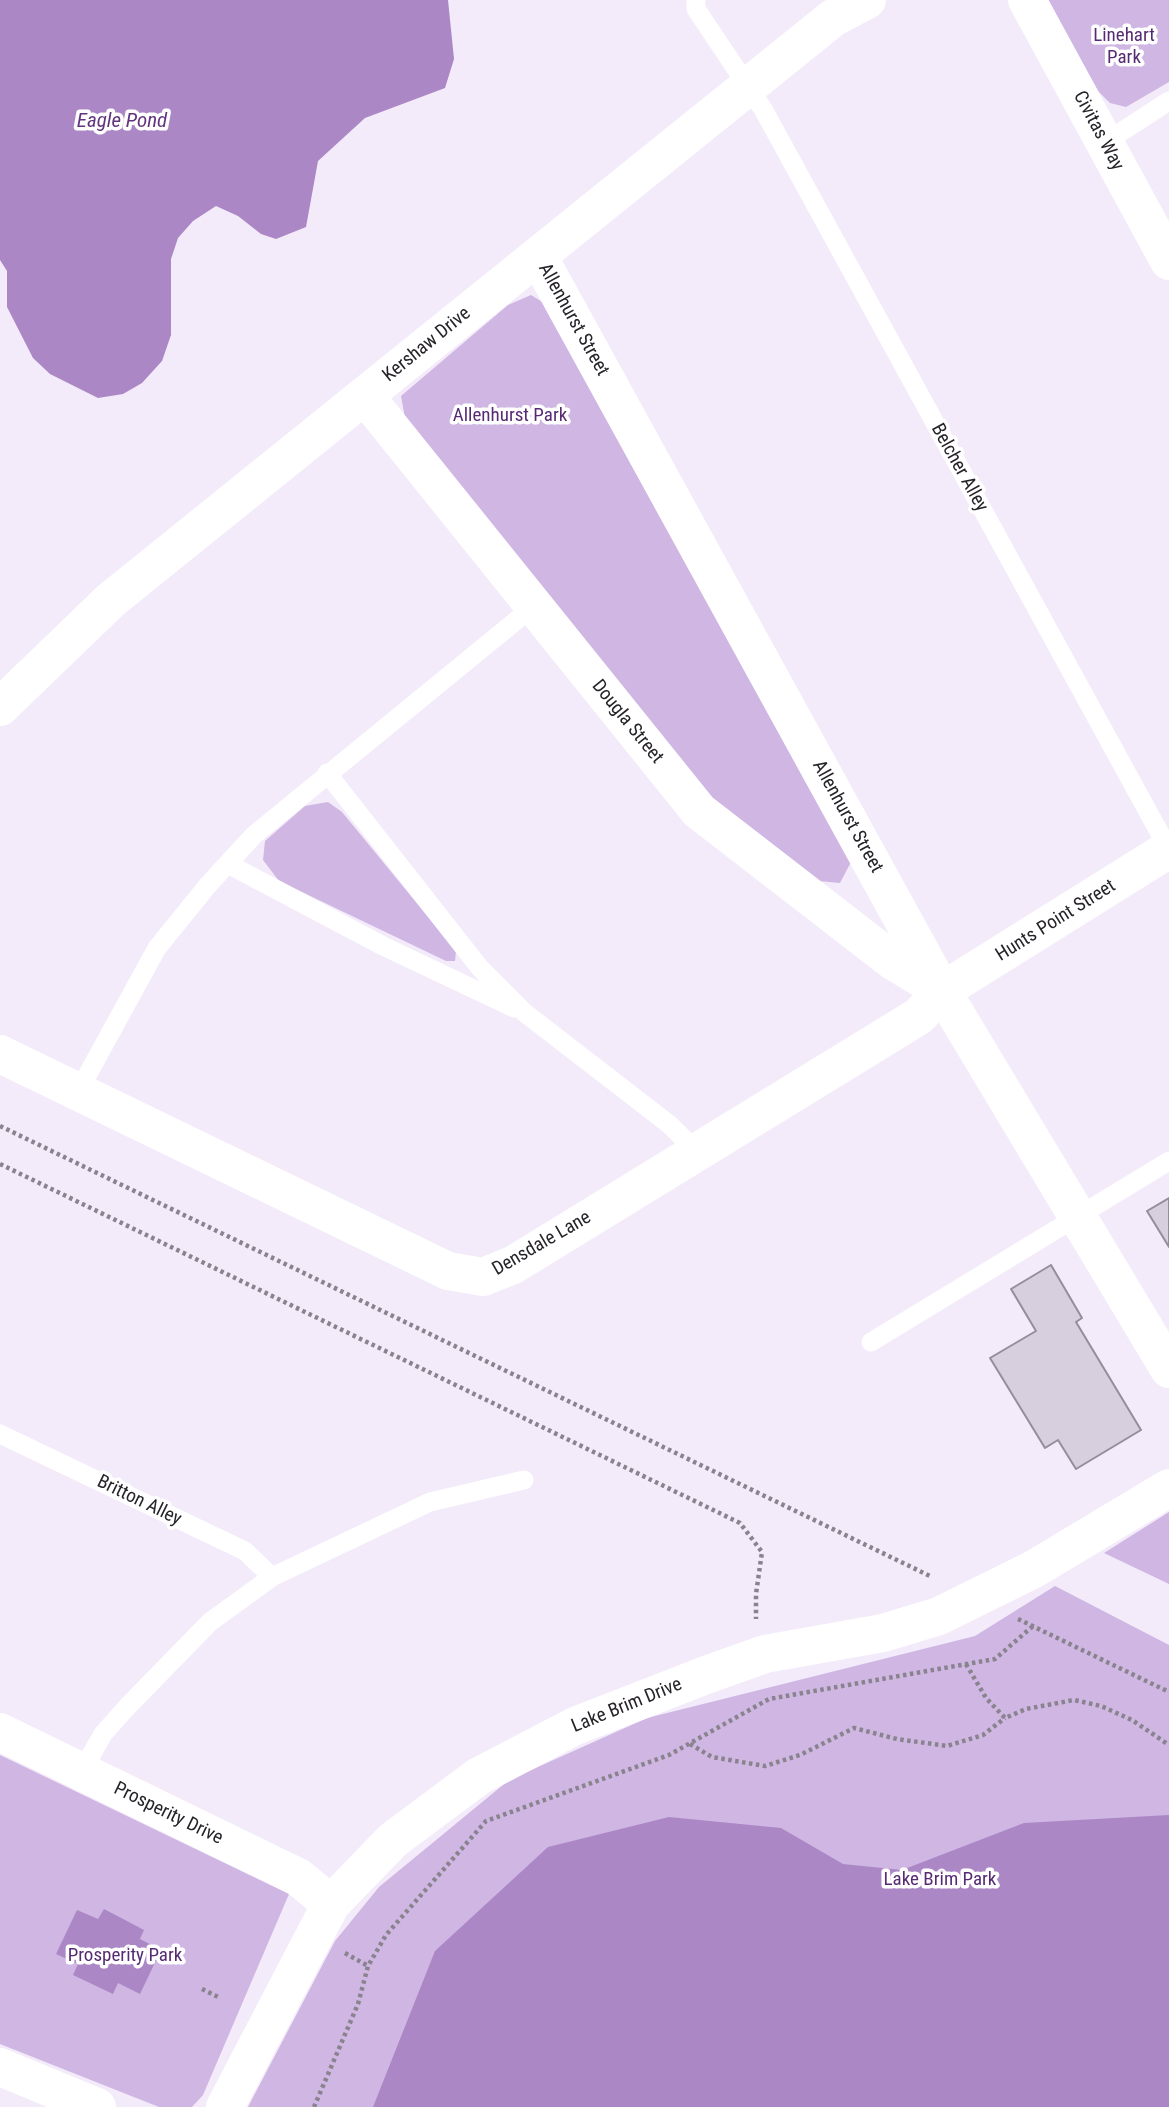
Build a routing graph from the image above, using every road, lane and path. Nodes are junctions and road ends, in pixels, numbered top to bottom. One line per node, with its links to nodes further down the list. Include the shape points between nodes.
1 (696, 0): 4 (lane, Belcher Alley, via 696,9)
2 (867, 0): 4 (street, Kershaw Drive, via 833,18)
3 (1027, 0): 6 (street, Civitas Way)
4 (747, 87): 7 (street, Kershaw Drive); 13 (lane, Belcher Alley)
5 (1169, 101): 6 (lane)
6 (1104, 143): 8 (street, Civitas Way)
7 (538, 256): 9 (street, Kershaw Drive); 15 (street, Allenhurst Street)
8 (1169, 261)
9 (365, 396): 10 (street, Dougla Street); 11 (street, Kershaw Drive, via 111,600)
10 (534, 607): 12 (lane); 15 (street, Dougla Street, via 699,811 893,961)
11 (0, 707)
12 (327, 773): 14 (lane, via 254,835); 16 (lane, via 480,968)
13 (1169, 850): 15 (street, Hunts Point Street)
14 (228, 864): 16 (lane, via 383,946); 18 (lane, via 157,948)
15 (942, 991): 20 (street, Densdale Lane, via 919,1016); 23 (street, Allenhurst Street)
16 (525, 1013): 20 (lane, via 670,1125)
17 (0, 1054): 18 (street, Densdale Lane)
18 (78, 1092): 20 (street, Densdale Lane, via 448,1271 484,1277 513,1265)
19 (0, 1126): 30 (path)
20 (697, 1152)
21 (1169, 1161): 23 (lane)
22 (0, 1164): 32 (path, via 740,1523 762,1552)
23 (1078, 1217): 24 (lane); 25 (street, Allenhurst Street)
24 (871, 1342)
25 (1169, 1369)
26 (0, 1434): 29 (lane, Britton Alley, via 245,1551)
27 (524, 1480): 29 (lane, via 430,1502)
28 (1169, 1488): 41 (street, Lake Brim Drive, via 1034,1569 939,1616 883,1633 765,1654 575,1726 479,1776 393,1840)
29 (272, 1577): 40 (lane, via 210,1622 103,1734)
30 (934, 1578)
31 (1014, 1617): 33 (path)
32 (756, 1620)
33 (1033, 1626): 34 (path, via 995,1659); 35 (path)
34 (966, 1664): 36 (path, via 986,1698); 38 (path, via 769,1699)
35 (1169, 1692)
36 (1005, 1718): 38 (path, via 983,1735 947,1746 854,1728 800,1755 765,1766 712,1757); 39 (path, via 1074,1700 1132,1720)
37 (0, 1732): 40 (street, Prosperity Drive)
38 (690, 1744): 43 (path, via 486,1821 386,1935)
39 (1169, 1745)
40 (82, 1771): 41 (street, Prosperity Drive, via 298,1877)
41 (331, 1904): 48 (street, Lake Brim Drive)
42 (344, 1952): 43 (path)
43 (368, 1966): 49 (path, via 358,2004)
44 (202, 1989): 45 (path)
45 (220, 1998)
46 (0, 2067): 47 (street)
47 (97, 2107)
48 (225, 2107)
49 (314, 2107)

